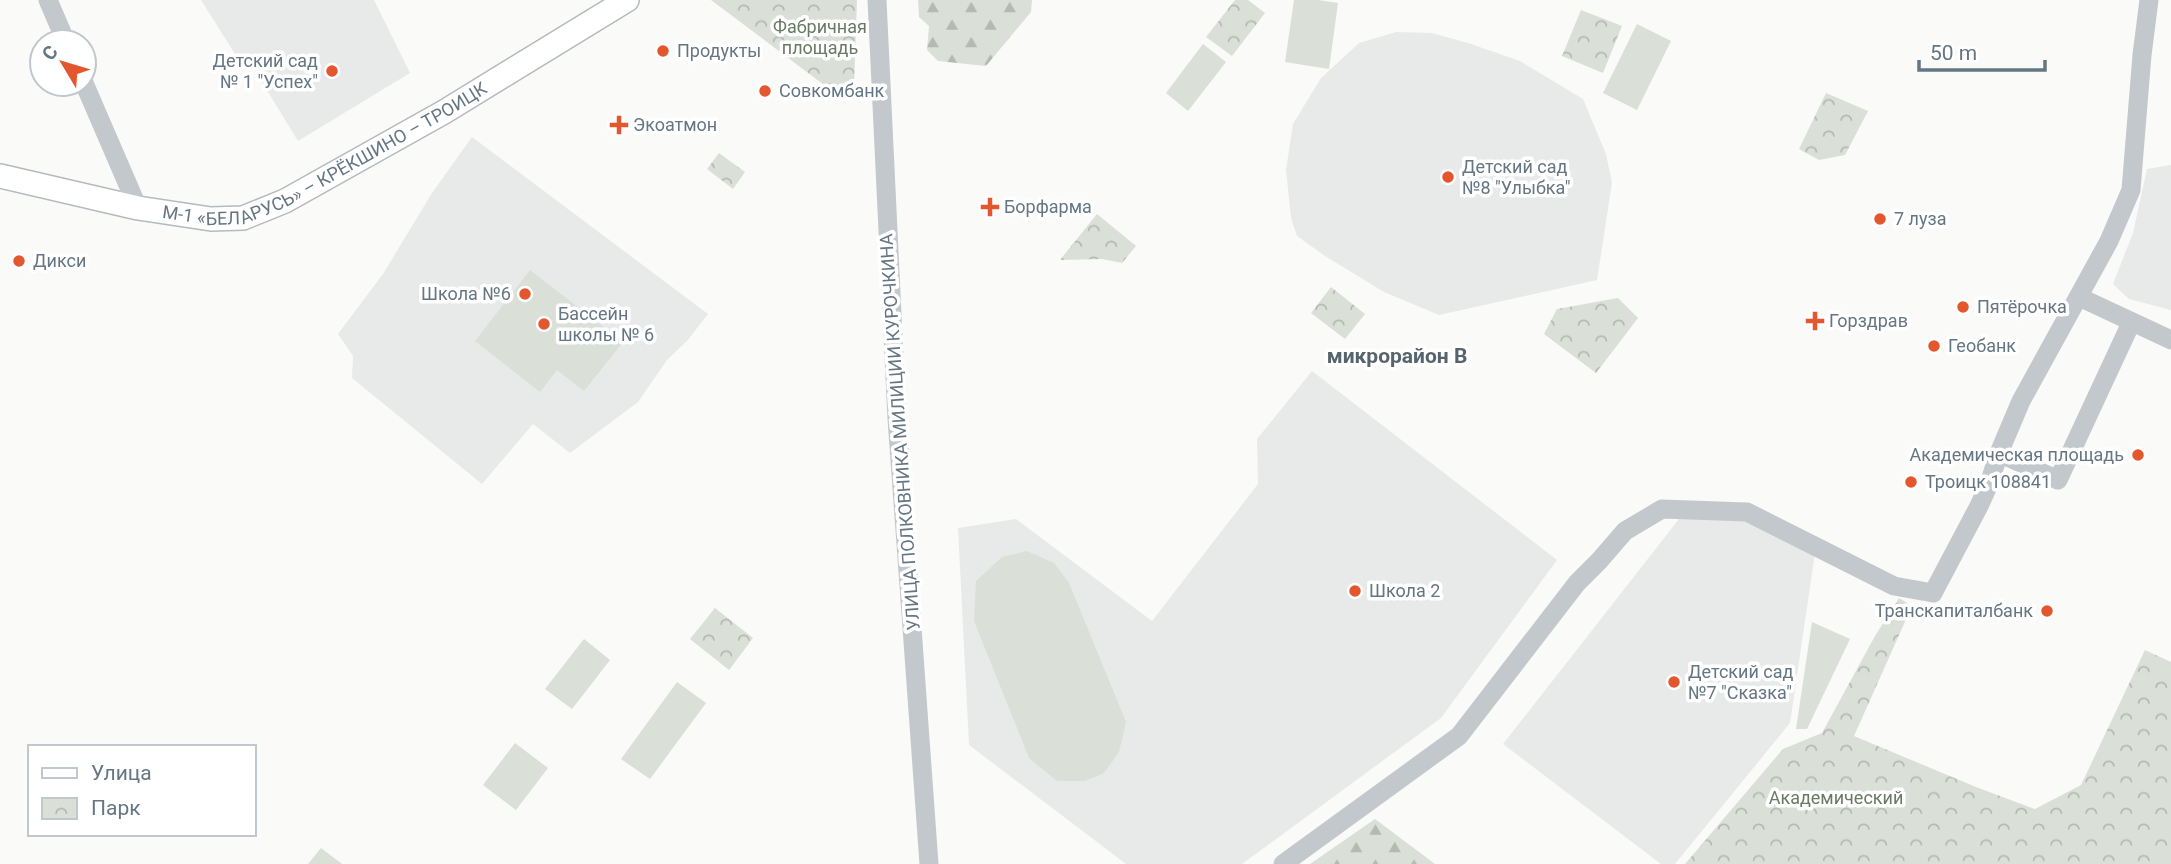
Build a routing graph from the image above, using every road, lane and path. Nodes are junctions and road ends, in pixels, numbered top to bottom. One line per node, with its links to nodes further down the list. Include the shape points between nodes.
1 (48, 0): 5 (street)
2 (627, 0): 8 (main road, М-1 «БЕЛАРУСЬ» – КРЁКШИНО – ТРОИЦК, via 451,108 267,210 243,218 211,219)
3 (877, 0): 13 (street, УЛИЦА ПОЛКОВНИКА МИЛИЦИИ КУРОЧКИНА, via 897,419)
4 (2148, 0): 9 (street, via 2131,190)
5 (60, 28)
6 (90, 98): 8 (street)
7 (0, 176): 8 (main road, М-1 «БЕЛАРУСЬ» – КРЁКШИНО – ТРОИЦК)
8 (138, 208)
9 (2079, 297): 10 (street); 12 (street, via 2021,401)
10 (2131, 323): 11 (street); 12 (street, via 2058,480)
11 (2171, 340)
12 (1999, 453): 14 (street, via 1979,506 1933,593 1894,586 1747,512 1662,509 1625,531 1577,583 1459,736)
13 (929, 864)
14 (1283, 864)

